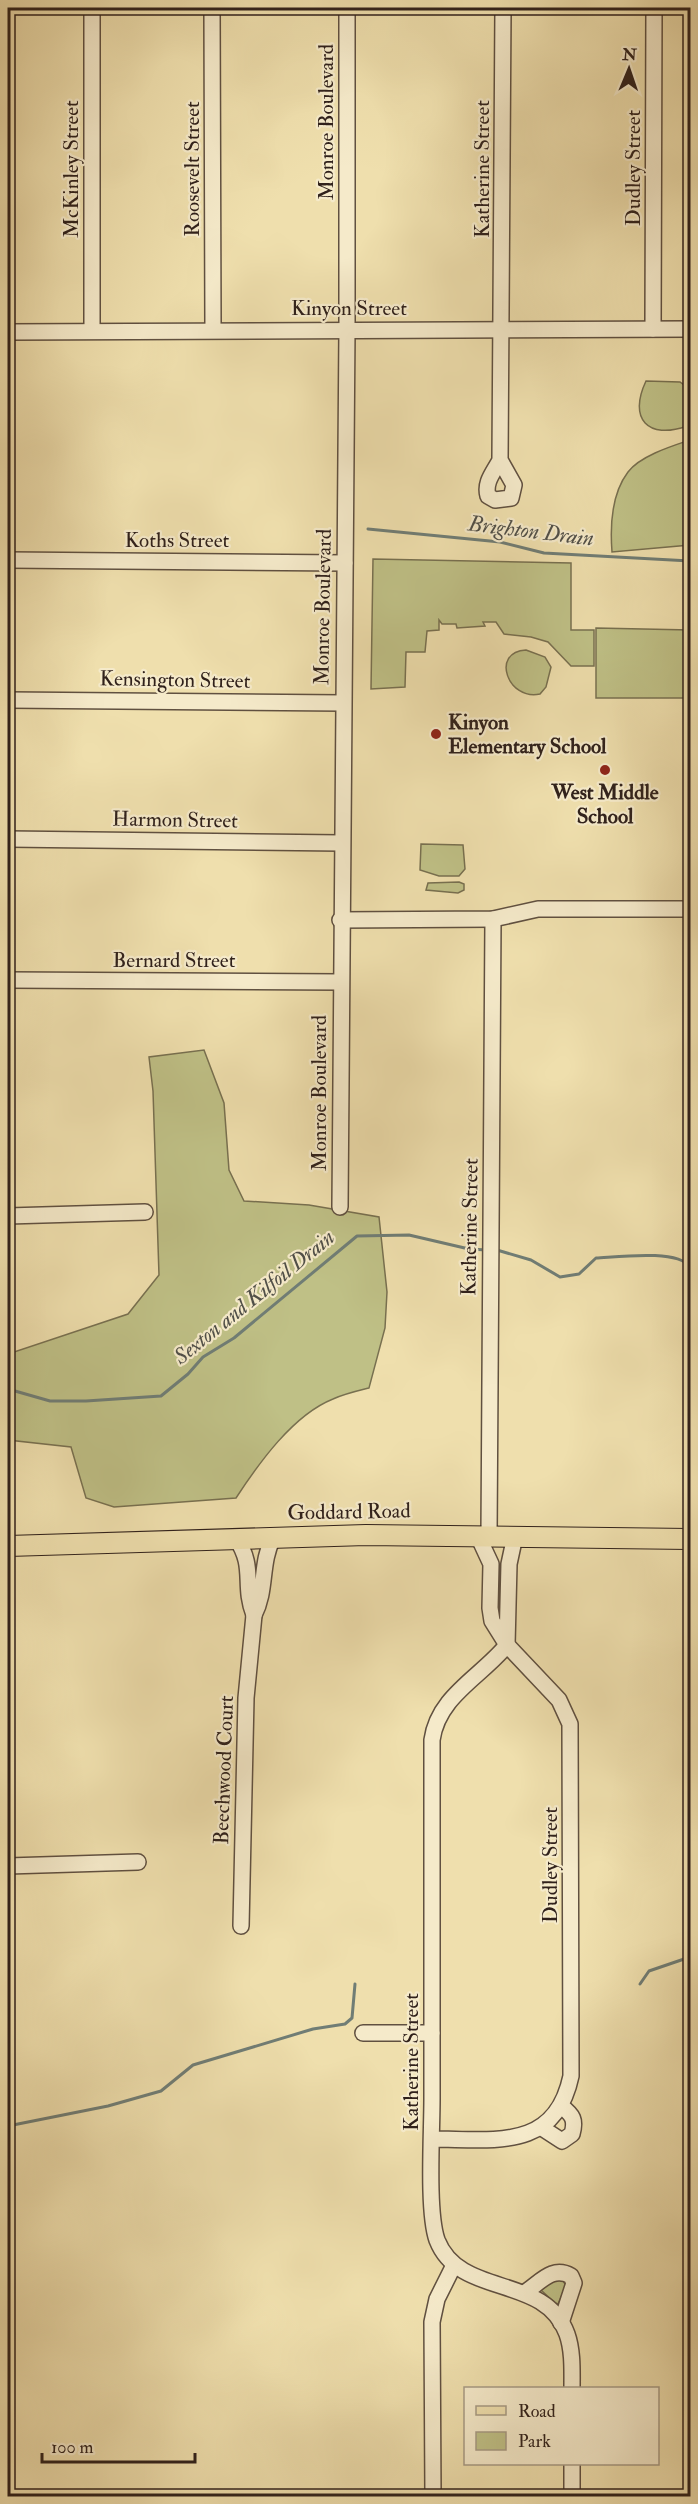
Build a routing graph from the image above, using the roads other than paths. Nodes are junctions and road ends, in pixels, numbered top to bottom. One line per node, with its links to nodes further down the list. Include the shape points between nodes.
1 (92, 8): 11 (street, McKinley Street)
2 (212, 8): 9 (street, Roosevelt Street)
3 (347, 8): 6 (street, Monroe Boulevard)
4 (503, 8): 10 (street, Katherine Street)
5 (654, 8): 7 (street, Dudley Street)
6 (347, 329): 9 (street, Kinyon Street); 10 (street, Kinyon Street); 15 (street, Monroe Boulevard)
7 (653, 329): 8 (street, Kinyon Street); 10 (street, Kinyon Street)
8 (690, 329)
9 (213, 330): 11 (street, Kinyon Street)
10 (502, 330): 13 (street, Katherine Street)
11 (92, 331): 12 (street, Kinyon Street)
12 (8, 332)
13 (500, 460)
14 (8, 560): 15 (street, Koths Street)
15 (345, 563): 17 (street, Monroe Boulevard)
16 (8, 700): 17 (street, Kensington Street)
17 (343, 703): 19 (street, Monroe Boulevard)
18 (8, 839): 19 (street, Harmon Street)
19 (341, 843): 22 (street, Monroe Boulevard)
20 (690, 909): 21 (street, via 538,909)
21 (493, 919): 22 (street); 28 (street, Katherine Street, via 492,1238)
22 (340, 920): 24 (street, Monroe Boulevard)
23 (8, 980): 24 (street, Bernard Street)
24 (340, 982): 25 (street, Monroe Boulevard)
25 (340, 1207)
26 (145, 1212): 27 (street)
27 (8, 1216)
28 (483, 1536): 29 (main road, Goddard Road); 31 (main road, Goddard Road); 35 (street, Katherine Street, via 491,1564 492,1621)
29 (515, 1536): 32 (main road, Goddard Road); 35 (street, via 509,1564)
30 (236, 1538): 31 (main road, Goddard Road); 33 (main road, Goddard Road); 34 (street, Beechwood Court, via 246,1553 248,1602)
31 (273, 1538): 34 (street, Beechwood Court, via 264,1563 262,1600)
32 (690, 1539)
33 (8, 1546)
34 (254, 1615): 38 (street, Beechwood Court, via 246,1698)
35 (507, 1645): 40 (street, Katherine Street, via 448,1701 433,1731); 41 (street, Dudley Street, via 559,1700 570,1724 571,2076)
36 (138, 1862): 37 (street)
37 (8, 1866)
38 (241, 1926)
39 (363, 2033): 40 (street)
40 (432, 2033): 43 (street, Katherine Street)
41 (561, 2106): 42 (street, Dudley Street); 42 (street, via 572,2114 572,2134 562,2141)
42 (542, 2128): 43 (street, Dudley Street, via 513,2138)
43 (432, 2139): 44 (street, Katherine Street, via 433,2224 443,2252)
44 (454, 2265): 45 (street, via 469,2276); 49 (street, via 437,2299 432,2322)
45 (525, 2293): 46 (street, via 545,2304); 46 (street, via 552,2272 571,2276 574,2283)
46 (561, 2323): 47 (street, via 570,2344)
47 (572, 2387)
48 (572, 2465): 50 (street)
49 (433, 2496)
50 (572, 2496)

